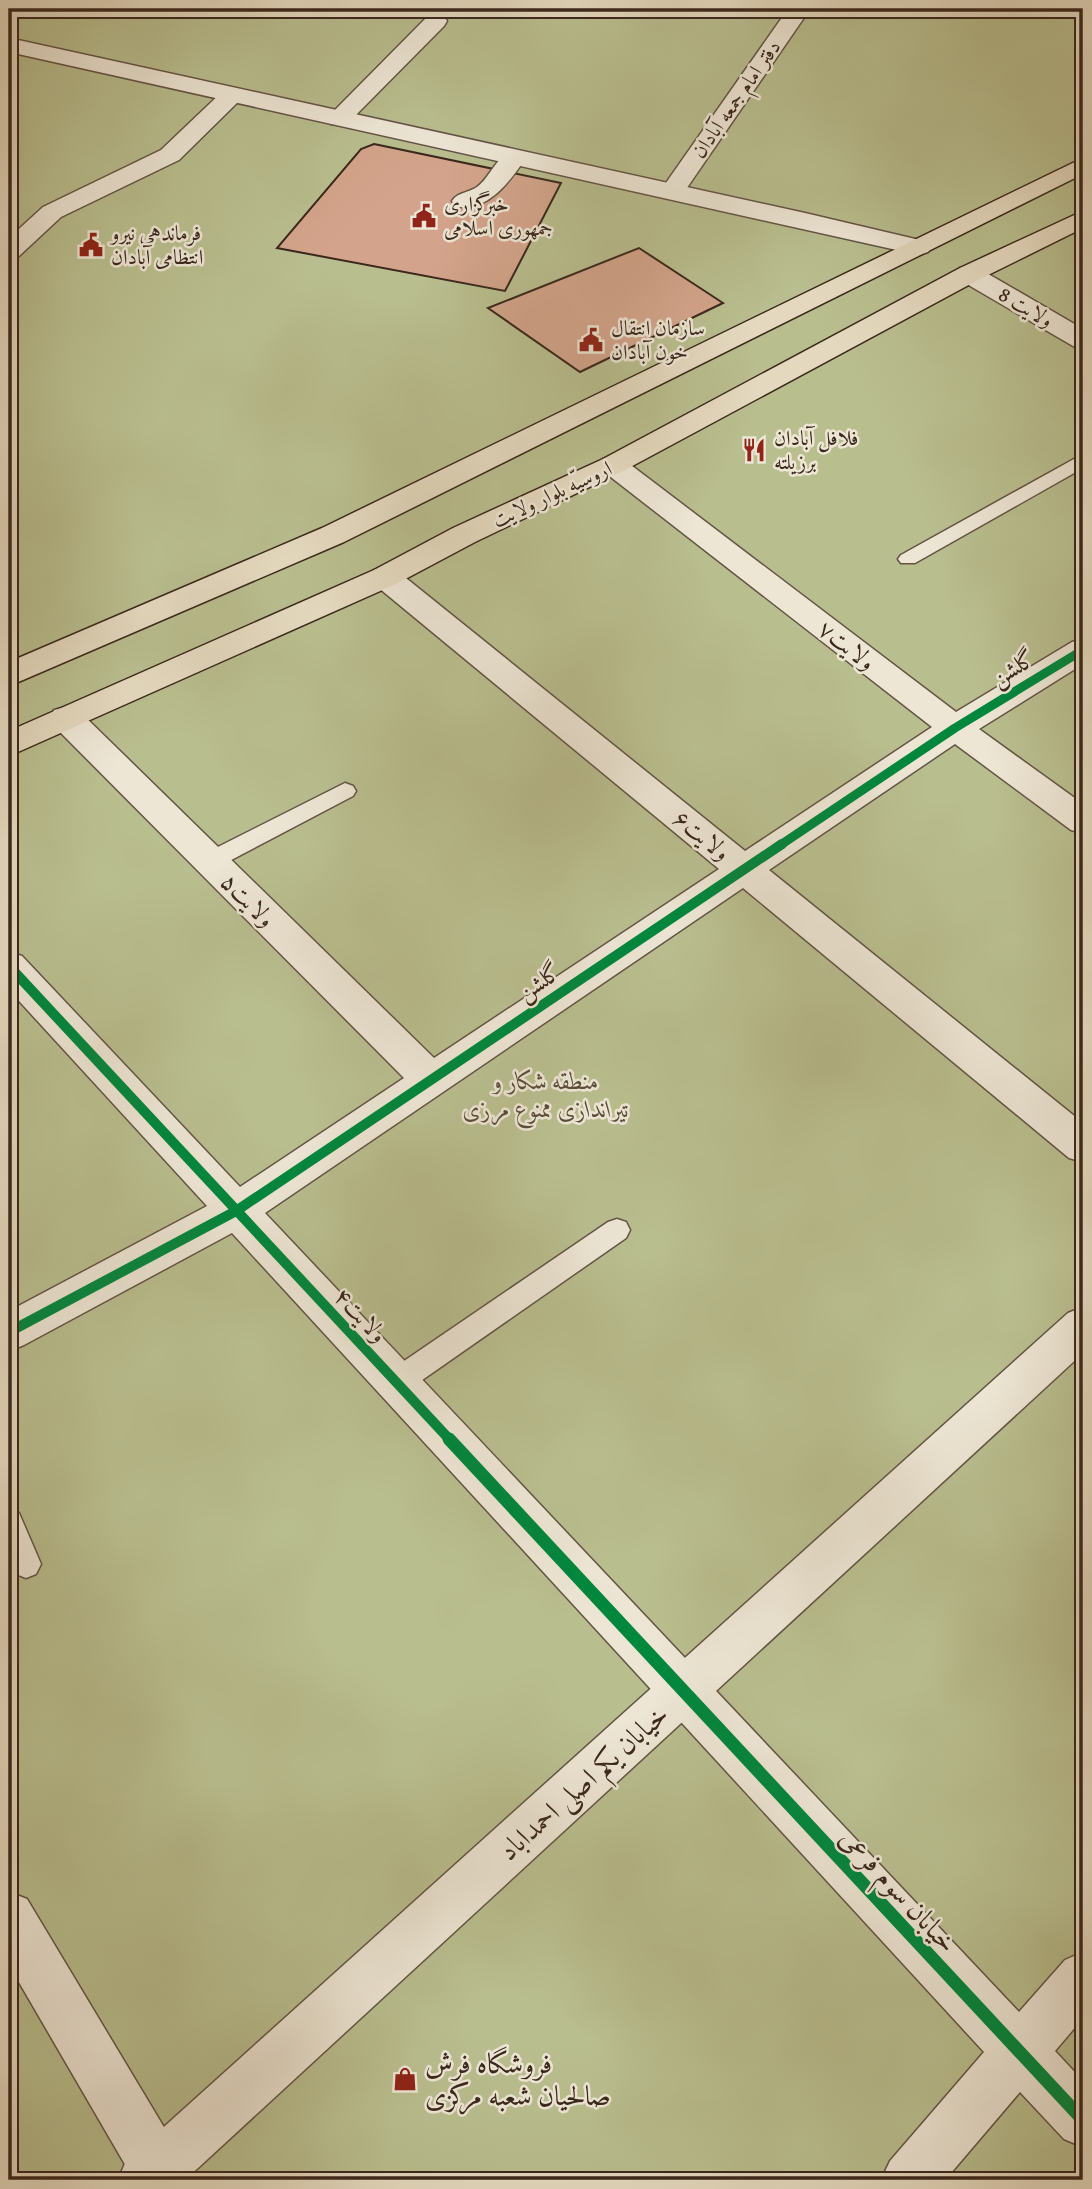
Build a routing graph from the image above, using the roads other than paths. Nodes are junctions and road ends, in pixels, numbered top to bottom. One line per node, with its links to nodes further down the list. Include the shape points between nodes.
1 (799, 9): 8 (street, دفتر امام جمعه آبادان)
2 (436, 21): 5 (street)
3 (9, 46): 4 (street)
4 (232, 95): 5 (street); 12 (street, via 170,155 51,212)
5 (339, 119): 6 (street)
6 (514, 158): 8 (street); 9 (street, via 486,192)
7 (1083, 165): 11 (main road)
8 (673, 190): 11 (street)
9 (464, 201)
10 (1083, 218): 13 (main road, اروسیّه بلوار ولایت)
11 (919, 247): 17 (main road)
12 (9, 252)
13 (969, 274): 14 (street, ولایت 8); 16 (main road, اروسیّه بلوار ولایت)
14 (1083, 340)
15 (1083, 460): 20 (lane)
16 (613, 465): 18 (main road, اروسیّه بلوار ولایت); 25 (street, ولایت۷)
17 (416, 494): 18 (main road, via 415,509 424,522); 19 (main road)
18 (464, 535): 21 (main road, اروسیّه بلوار ولایت)
19 (333, 536): 21 (main road, via 369,551); 23 (main road)
20 (908, 559)
21 (385, 577): 24 (main road, اروسیّه بلوار ولایت); 30 (street, ولایت۶)
22 (1083, 650): 25 (street, گلشن)
23 (9, 675)
24 (66, 718): 26 (main road, اروسیّه بلوار ولایت); 29 (street, ولایت۵)
25 (955, 728): 28 (street, ولایت۷); 30 (street, گلشن)
26 (9, 744)
27 (345, 790): 29 (lane)
28 (1083, 821)
29 (210, 861): 32 (street, ولایت۵)
30 (744, 870): 32 (street, گلشن); 33 (street, ولایت۶)
31 (9, 966): 34 (street, ولایت۴)
32 (431, 1080): 34 (street, گلشن)
33 (1083, 1146)
34 (236, 1211): 37 (street, گلشن); 38 (street, ولایت۴)
35 (617, 1230): 38 (lane)
36 (1083, 1326): 41 (street, خیابان یکم اصلی احمداباد)
37 (9, 1332)
38 (395, 1383): 41 (street, ولایت۴)
39 (9, 1523): 40 (lane)
40 (26, 1564)
41 (682, 1692): 44 (street, خیابان سوم فرعی); 46 (street, خیابان یکم اصلی احمداباد)
42 (9, 1917): 46 (street)
43 (1083, 1978): 44 (street)
44 (1019, 2052): 45 (street, خیابان سوم فرعی); 47 (street)
45 (1083, 2120)
46 (152, 2174)
47 (909, 2180)

